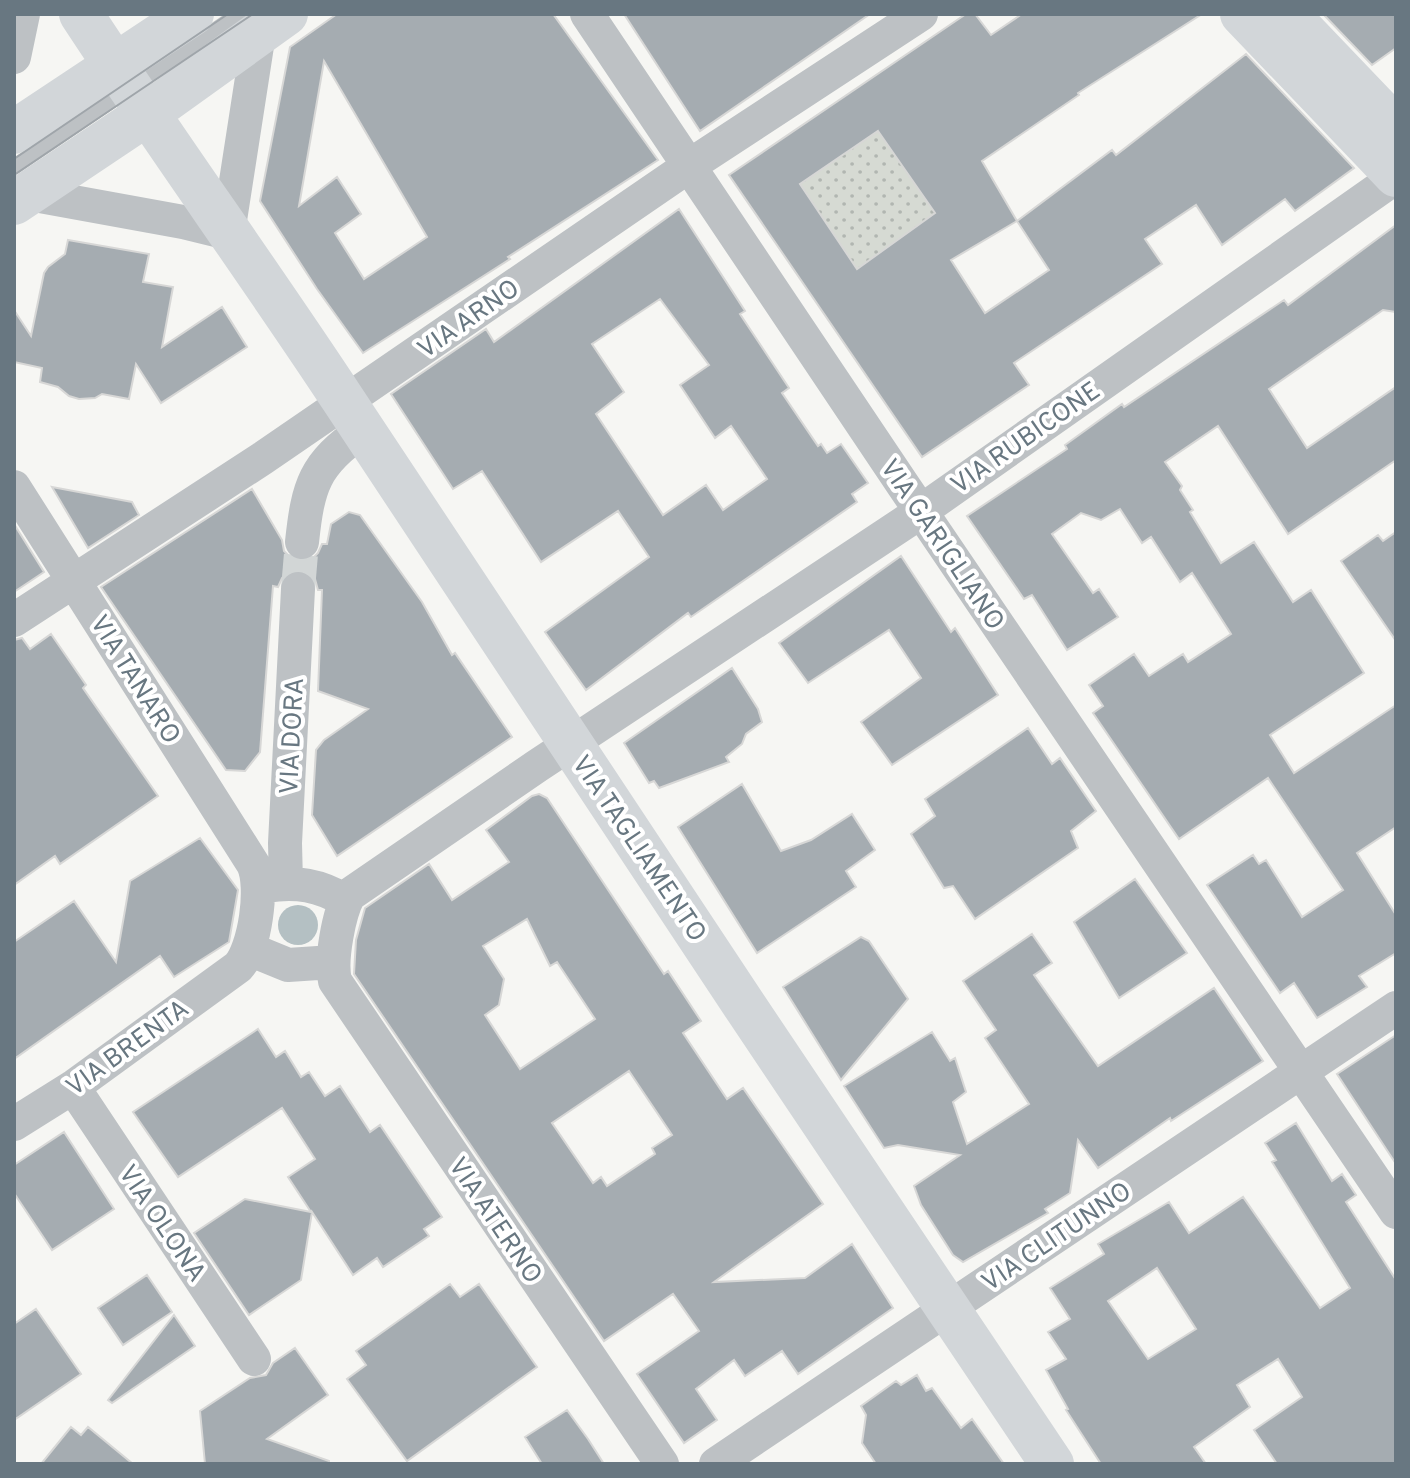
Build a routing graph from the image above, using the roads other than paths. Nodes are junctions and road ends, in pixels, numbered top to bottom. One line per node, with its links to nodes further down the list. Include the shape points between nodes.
1 (23, 14): 9 (street)
2 (81, 14): 10 (street, VIA TAGLIAMENTO)
3 (192, 14): 10 (street)
4 (587, 14): 13 (street, VIA GARIGLIANO)
5 (921, 14): 13 (street, VIA ARNO)
6 (1242, 14): 14 (street)
7 (1287, 14): 11 (street)
8 (261, 20): 10 (street); 16 (street)
9 (14, 57)
10 (130, 89): 12 (street); 15 (street); 16 (street, VIA TAGLIAMENTO)
11 (1396, 128)
12 (14, 132)
13 (689, 166): 17 (street, VIA ARNO); 19 (street, VIA GARIGLIANO)
14 (1396, 176): 19 (street, VIA RUBICONE)
15 (19, 188): 16 (street)
16 (228, 233): 17 (street, VIA TAGLIAMENTO)
17 (353, 416): 20 (street, via 315,477); 21 (street, VIA ARNO, via 263,458); 24 (street, VIA TAGLIAMENTO)
18 (14, 487): 21 (street, VIA TANARO)
19 (921, 511): 24 (street, VIA RUBICONE); 30 (street, VIA GARIGLIANO)
20 (302, 542)
21 (74, 578): 23 (street, VIA ARNO); 25 (street, VIA TANARO)
22 (298, 589): 25 (street, VIA DORA, via 285,843)
23 (14, 620)
24 (570, 745): 26 (street); 34 (street, VIA TAGLIAMENTO)
25 (268, 881): 26 (street); 27 (street, VIA DORA)
26 (350, 895): 28 (street)
27 (243, 958): 28 (street); 31 (street, VIA BRENTA)
28 (333, 968): 36 (street, VIA ATERNO, via 338,986)
29 (1396, 1008): 30 (street, VIA CLITUNNO)
30 (1302, 1071): 33 (street, VIA GARIGLIANO); 34 (street, VIA CLITUNNO)
31 (73, 1087): 32 (street, VIA BRENTA); 35 (street, VIA OLONA)
32 (14, 1124)
33 (1396, 1212)
34 (946, 1308): 37 (street, VIA CLITUNNO); 38 (street, VIA TAGLIAMENTO)
35 (254, 1359)
36 (662, 1464)
37 (716, 1464)
38 (1052, 1464)

